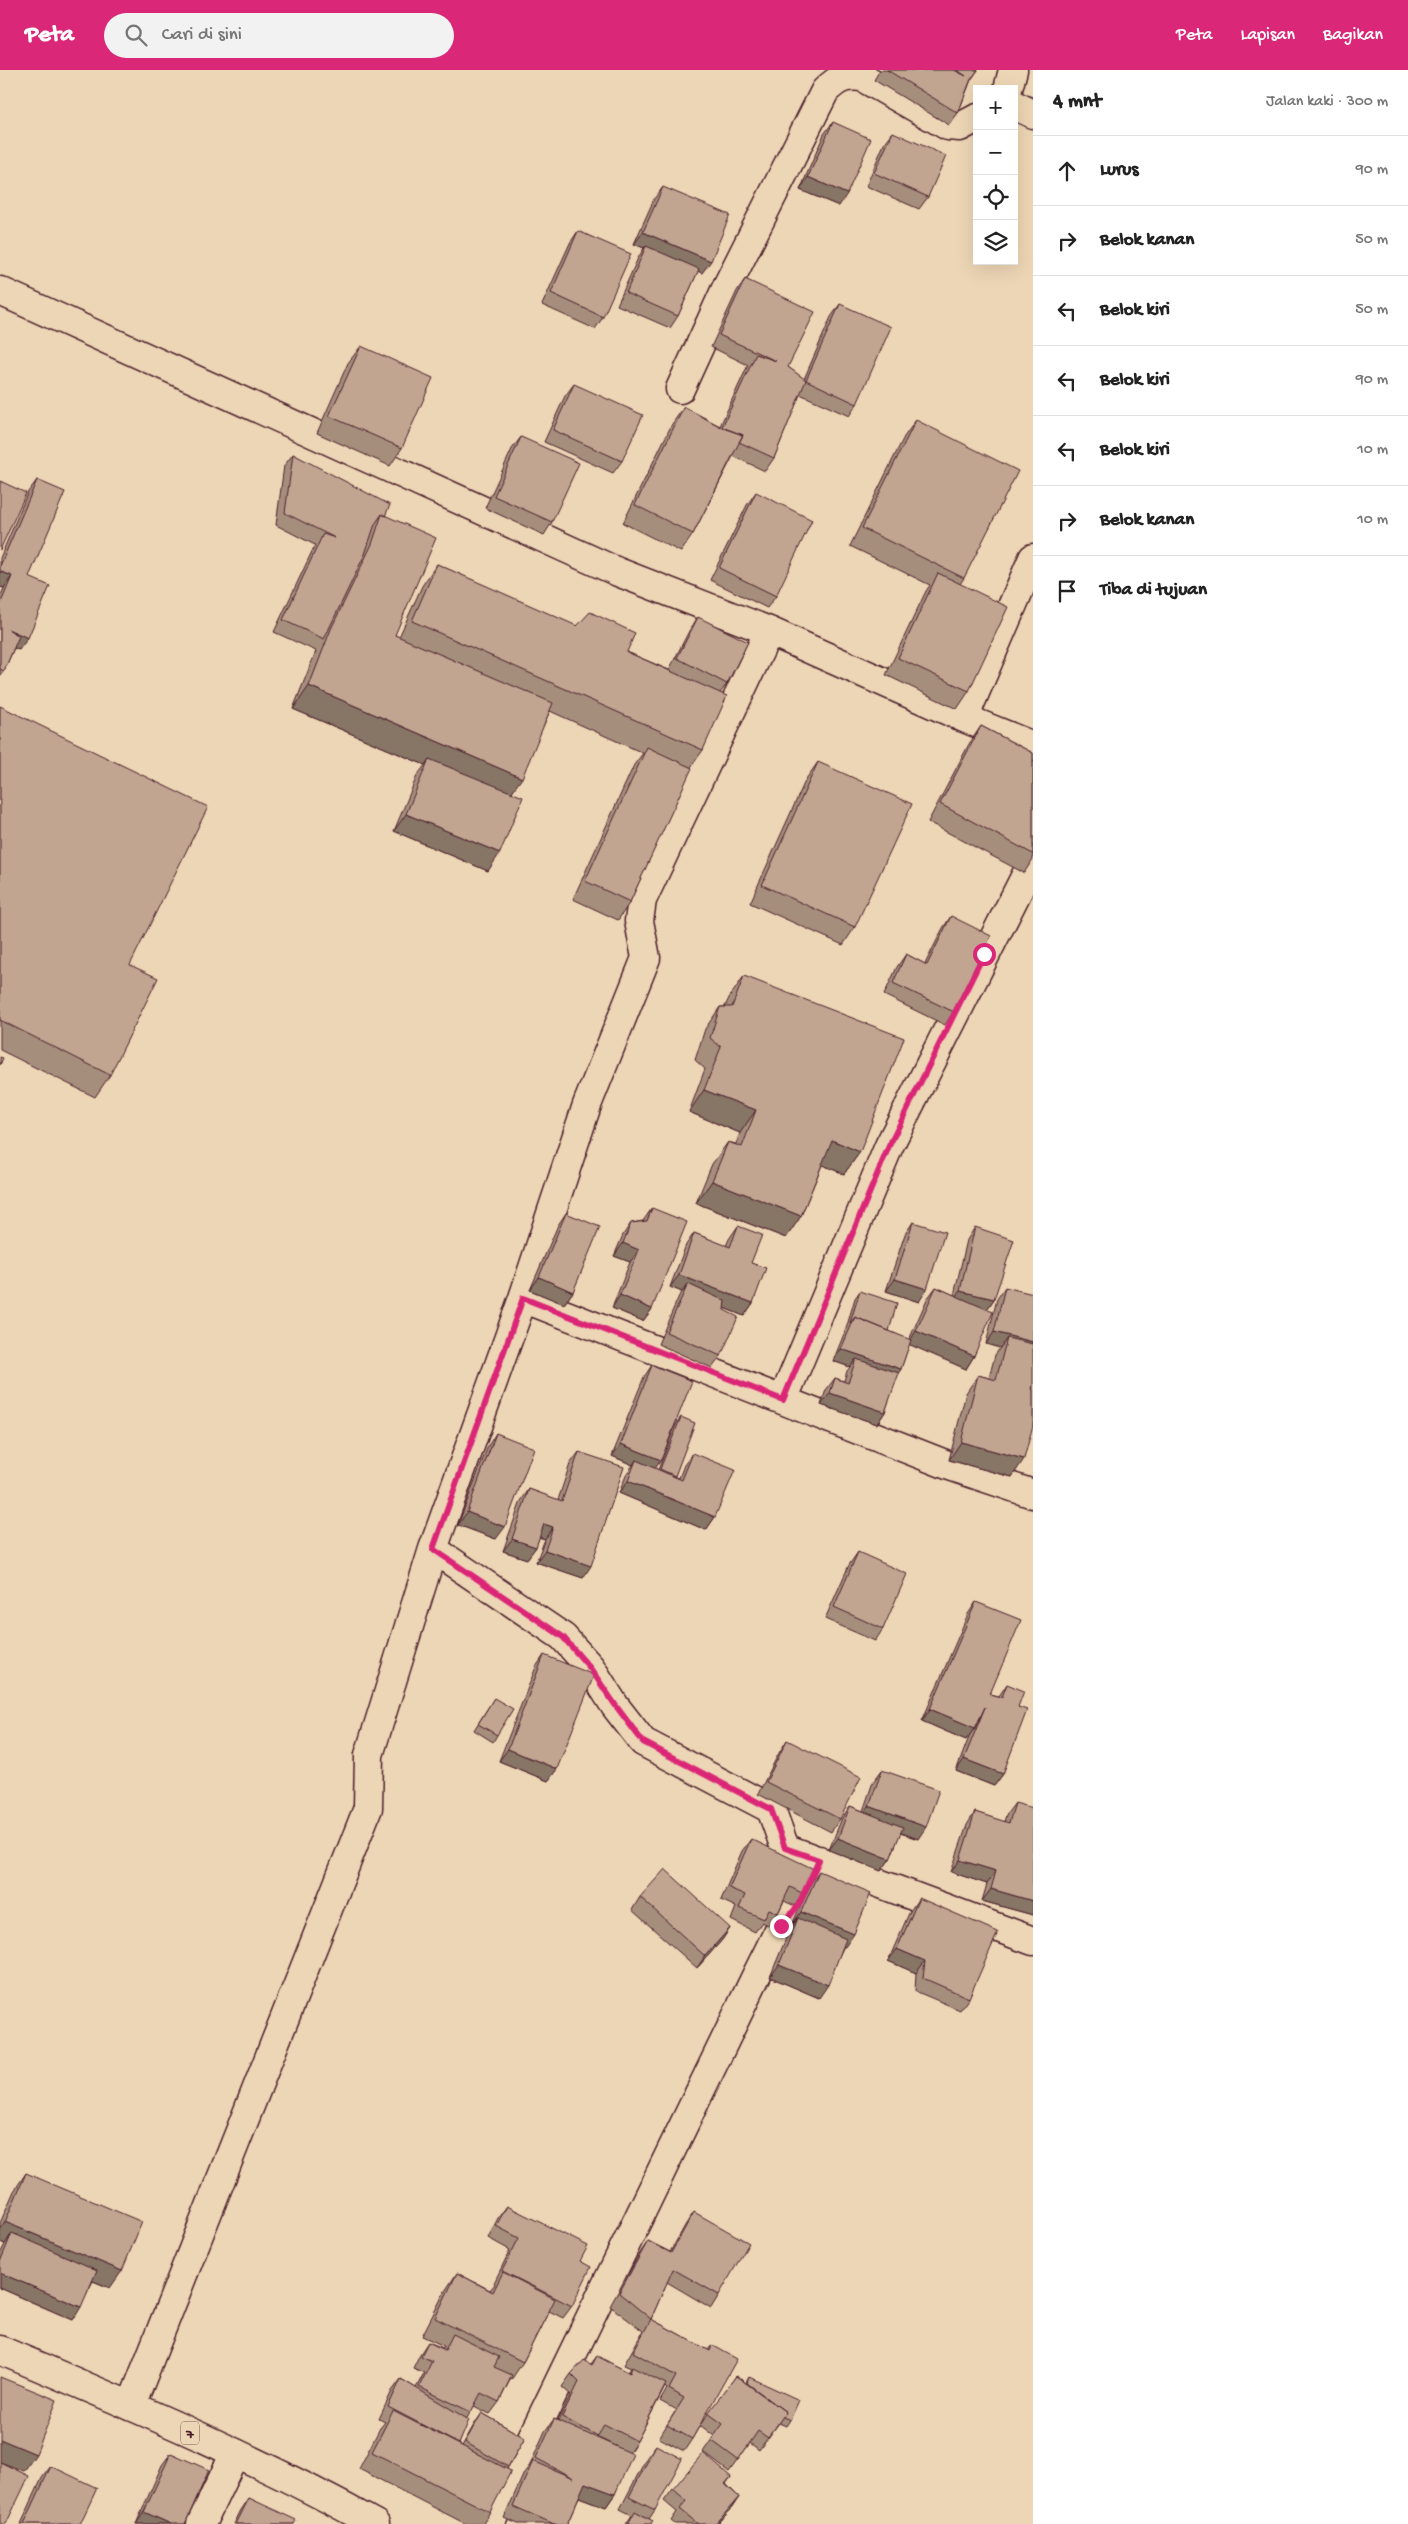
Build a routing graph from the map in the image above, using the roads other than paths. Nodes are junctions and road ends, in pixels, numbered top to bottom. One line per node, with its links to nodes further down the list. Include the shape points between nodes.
1 (1013, 70): 2 (main road)
2 (1009, 85)
3 (973, 120): 5 (main road, via 960,127 948,126 862,77 847,75 837,79 825,91 728,284)
4 (0, 291): 7 (main road, via 618,572)
5 (680, 389)
6 (1033, 558): 8 (main road)
7 (769, 631): 8 (main road); 11 (main road, via 642,900 639,921 646,958 587,1104)
8 (964, 718): 9 (main road)
9 (1033, 746)
10 (1033, 861): 12 (main road, via 889,1146)
11 (523, 1298): 12 (main road); 14 (main road)
12 (783, 1400): 13 (main road, via 950,1466)
13 (1033, 1494)
14 (433, 1549): 15 (main road, via 563,1637 590,1668 643,1742 771,1809 785,1848); 18 (main road, via 369,1755 368,1808)
15 (819, 1860): 16 (main road); 22 (main road, via 798,1906 781,1926 757,1974)
16 (1033, 1941)
17 (0, 2350): 18 (main road, 7)
18 (130, 2406): 19 (main road, 7)
19 (235, 2454): 20 (main road); 21 (main road, 7, via 333,2500)
20 (201, 2524)
21 (375, 2524)
22 (490, 2524)

